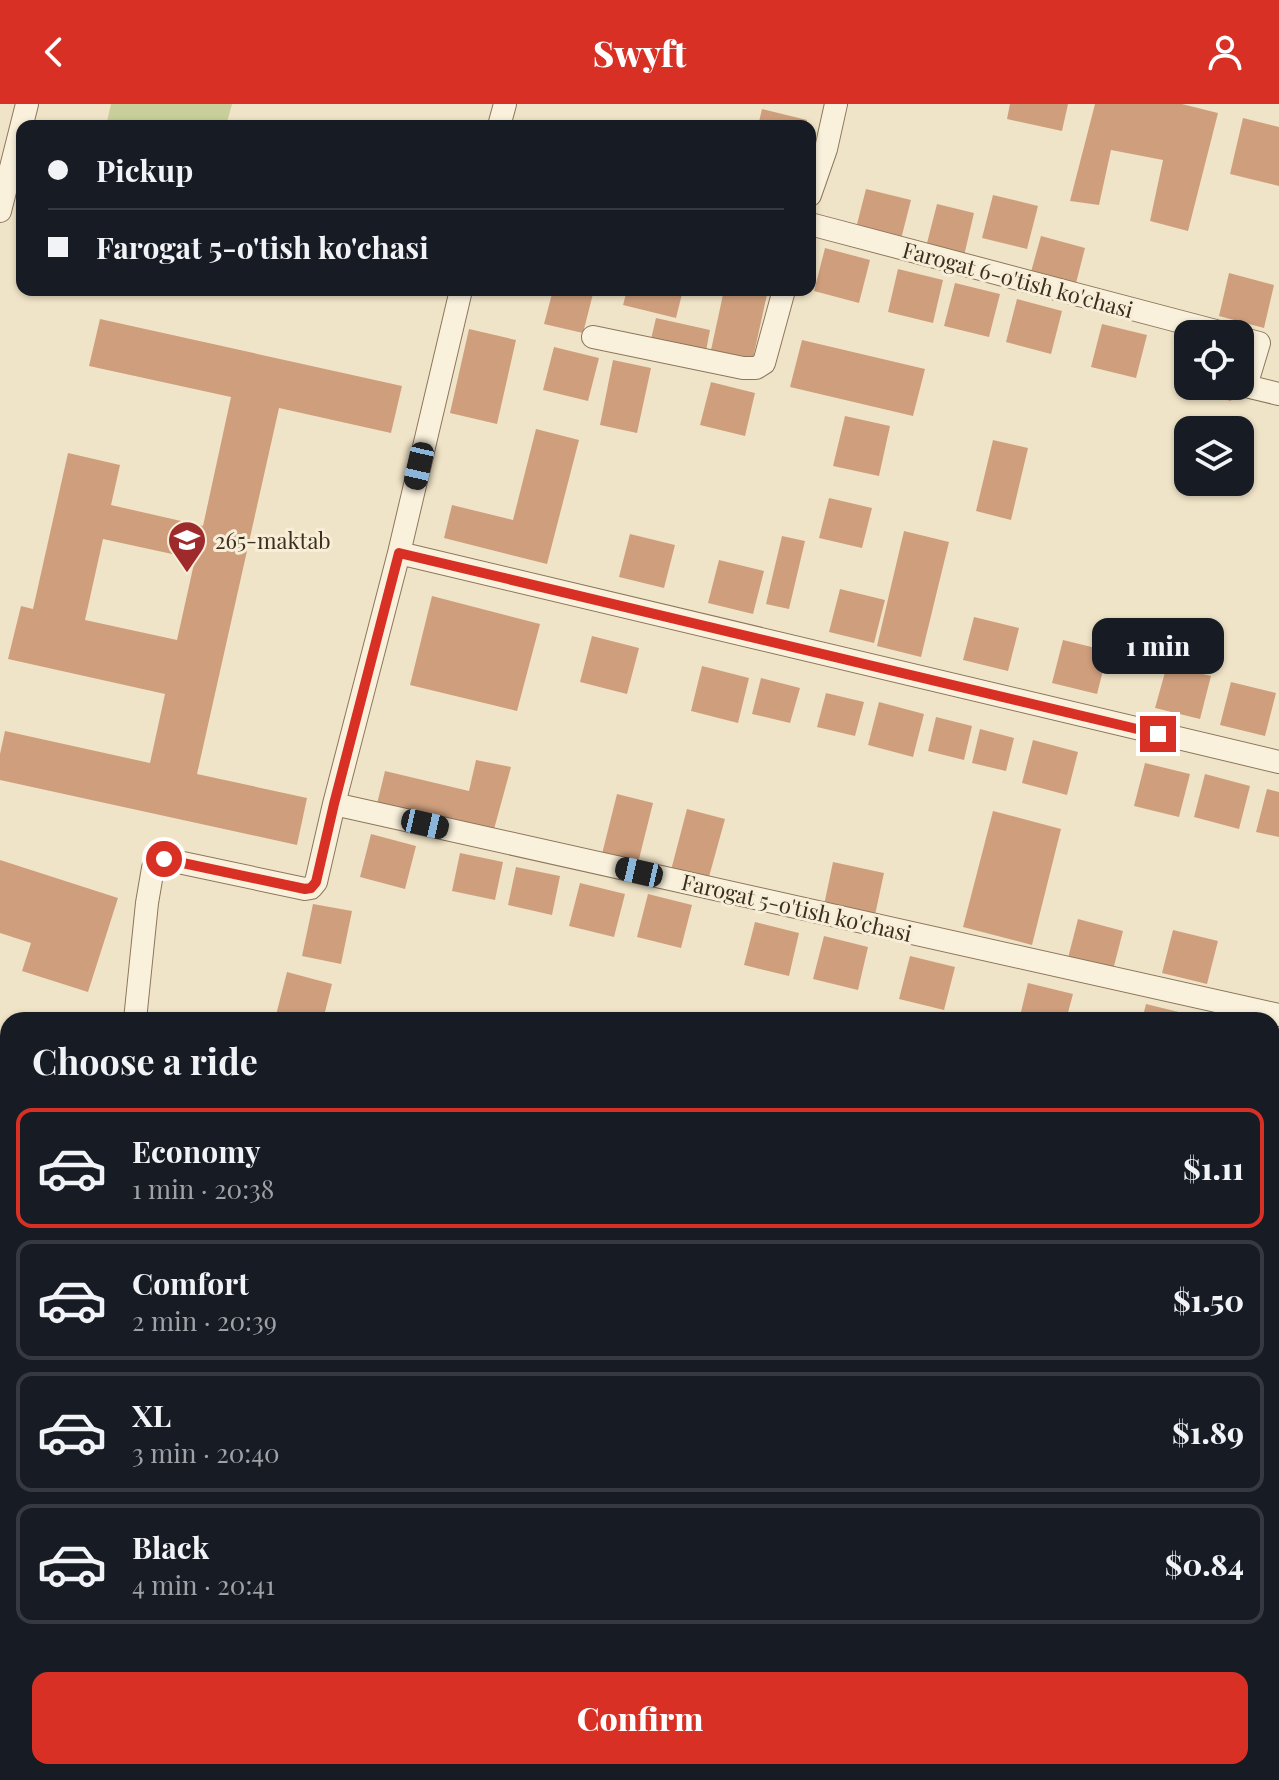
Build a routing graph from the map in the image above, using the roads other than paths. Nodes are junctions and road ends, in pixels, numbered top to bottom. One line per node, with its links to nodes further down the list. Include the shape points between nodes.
1 (836, 104): 3 (street)
2 (16, 148): 4 (street)
3 (816, 178)
4 (0, 211)
5 (816, 226): 8 (street, Farogat 6-o'tish ko'chasi)
6 (460, 296): 14 (street)
7 (783, 296): 9 (street, via 764,363 756,368)
8 (1174, 320)
9 (593, 337)
10 (1254, 342): 11 (street, via 1259,343)
11 (1254, 360)
12 (1254, 388): 13 (street)
13 (1279, 394)
14 (399, 553): 15 (street); 16 (street)
15 (1279, 762)
16 (334, 804): 17 (street, via 311,888 157,861 147,903); 18 (street, Farogat 5-o'tish ko'chasi)
17 (136, 1012)
18 (1266, 1012)

